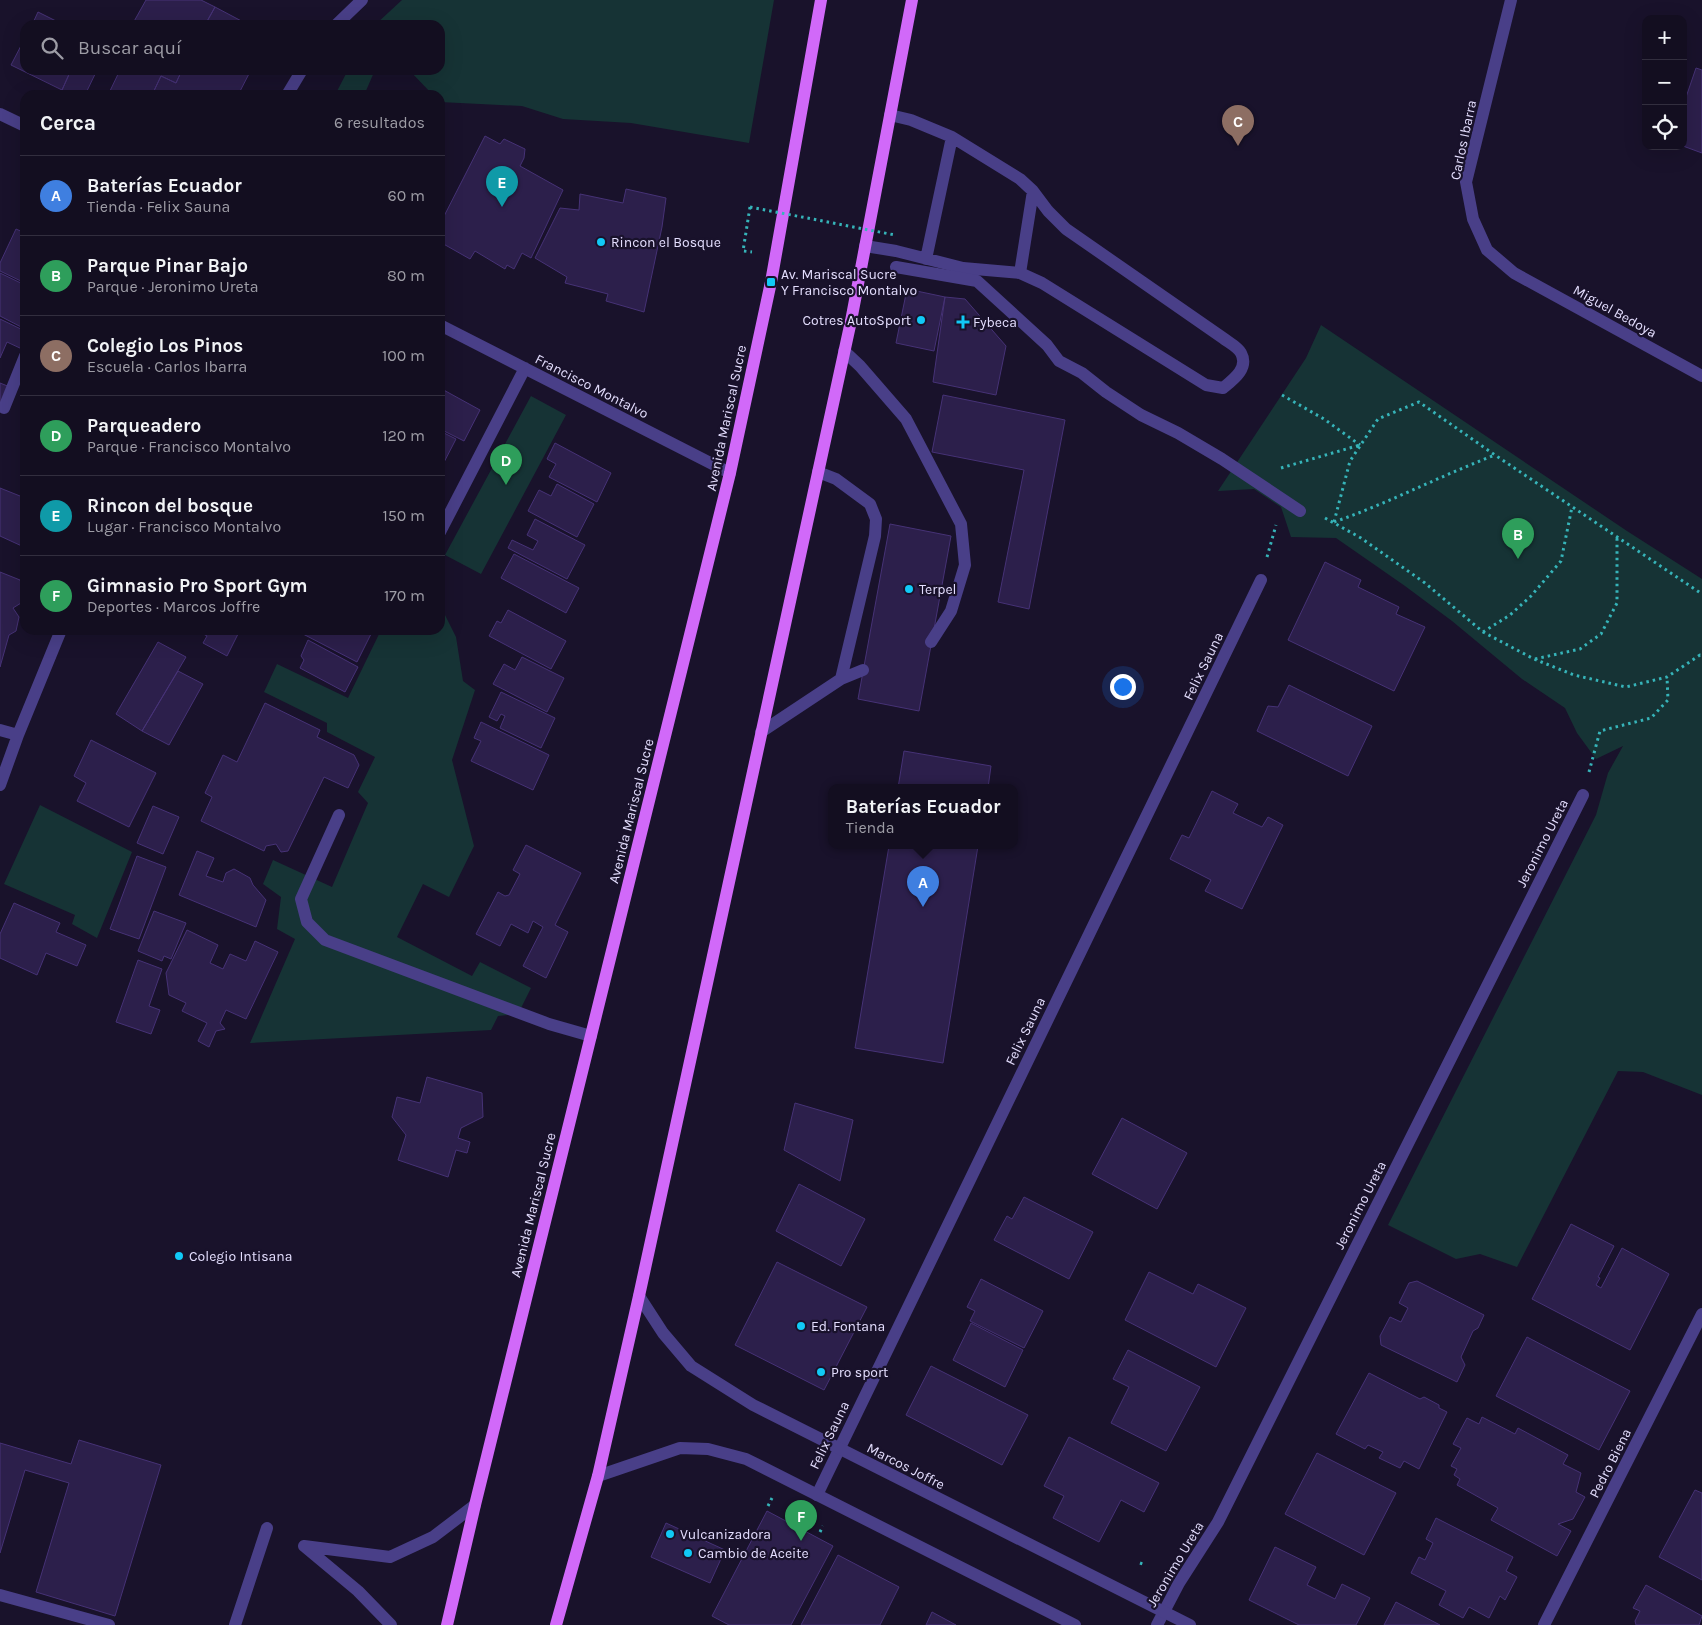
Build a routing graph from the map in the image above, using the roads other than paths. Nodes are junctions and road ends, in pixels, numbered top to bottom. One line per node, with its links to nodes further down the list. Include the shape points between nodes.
1 (362, 0): 5 (street)
2 (821, 0): 25 (main road, Avenida Mariscal Sucre, via 771,282)
3 (912, 0): 9 (main road)
4 (1511, 0): 17 (street, Carlos Ibarra, via 1466,182 1473,219 1487,250)
5 (341, 20)
6 (299, 75): 7 (street)
7 (290, 90)
8 (0, 114): 10 (street)
9 (890, 115): 11 (street); 13 (main road)
10 (20, 124)
11 (952, 137): 12 (street, via 1020,179); 14 (street)
12 (1033, 191): 16 (street); 16 (street, via 1066,229 1241,351 1243,363 1238,377 1223,388 1206,385 1042,283)
13 (865, 246): 14 (street); 19 (main road)
14 (926, 259): 16 (street, via 962,268)
15 (896, 267): 26 (street, via 977,281 1047,345 1059,361 1082,373 1141,415 1178,433)
16 (1020, 273)
17 (1514, 273): 22 (street, Miguel Bedoya)
18 (445, 328): 21 (street, Francisco Montalvo)
19 (844, 351): 24 (main road); 30 (street, via 906,419 961,524 965,565 951,611)
20 (20, 368): 23 (street)
21 (525, 368): 25 (street, Francisco Montalvo); 27 (street)
22 (1702, 376)
23 (4, 408)
24 (818, 472): 32 (street, via 836,478 870,504 876,519 875,536); 34 (main road)
25 (730, 473): 39 (main road, Avenida Mariscal Sucre)
26 (1300, 511)
27 (445, 522)
28 (1261, 580): 42 (street, Felix Sauna)
29 (59, 635): 35 (street)
30 (931, 642)
31 (863, 670): 32 (street)
32 (841, 678): 34 (street)
33 (0, 730): 35 (street)
34 (762, 732): 40 (main road)
35 (18, 735): 36 (street)
36 (0, 785)
37 (1582, 795): 48 (street, Jeronimo Ureta, via 1223,1513)
38 (339, 815): 39 (street, via 301,899 307,922 325,940 549,1024)
39 (590, 1036): 45 (main road, Avenida Mariscal Sucre)
40 (639, 1296): 42 (street, Marcos Joffre, via 663,1333 691,1366 753,1405); 43 (main road)
41 (1702, 1314): 57 (street, Pedro Biena)
42 (839, 1449): 44 (street, Felix Sauna); 48 (street, Marcos Joffre)
43 (598, 1476): 44 (street, via 680,1448 708,1449 746,1458); 53 (main road)
44 (817, 1494): 54 (street)
45 (475, 1504): 51 (street, via 433,1537 390,1557 304,1546 358,1591); 52 (main road, Avenida Mariscal Sucre)
46 (267, 1528): 50 (street)
47 (0, 1595): 49 (street)
48 (1164, 1612): 55 (street, Jeronimo Ureta); 56 (street, Marcos Joffre)
49 (109, 1625)
50 (235, 1625)
51 (391, 1625)
52 (447, 1625)
53 (556, 1625)
54 (1075, 1625)
55 (1157, 1625)
56 (1190, 1625)
57 (1544, 1625)

